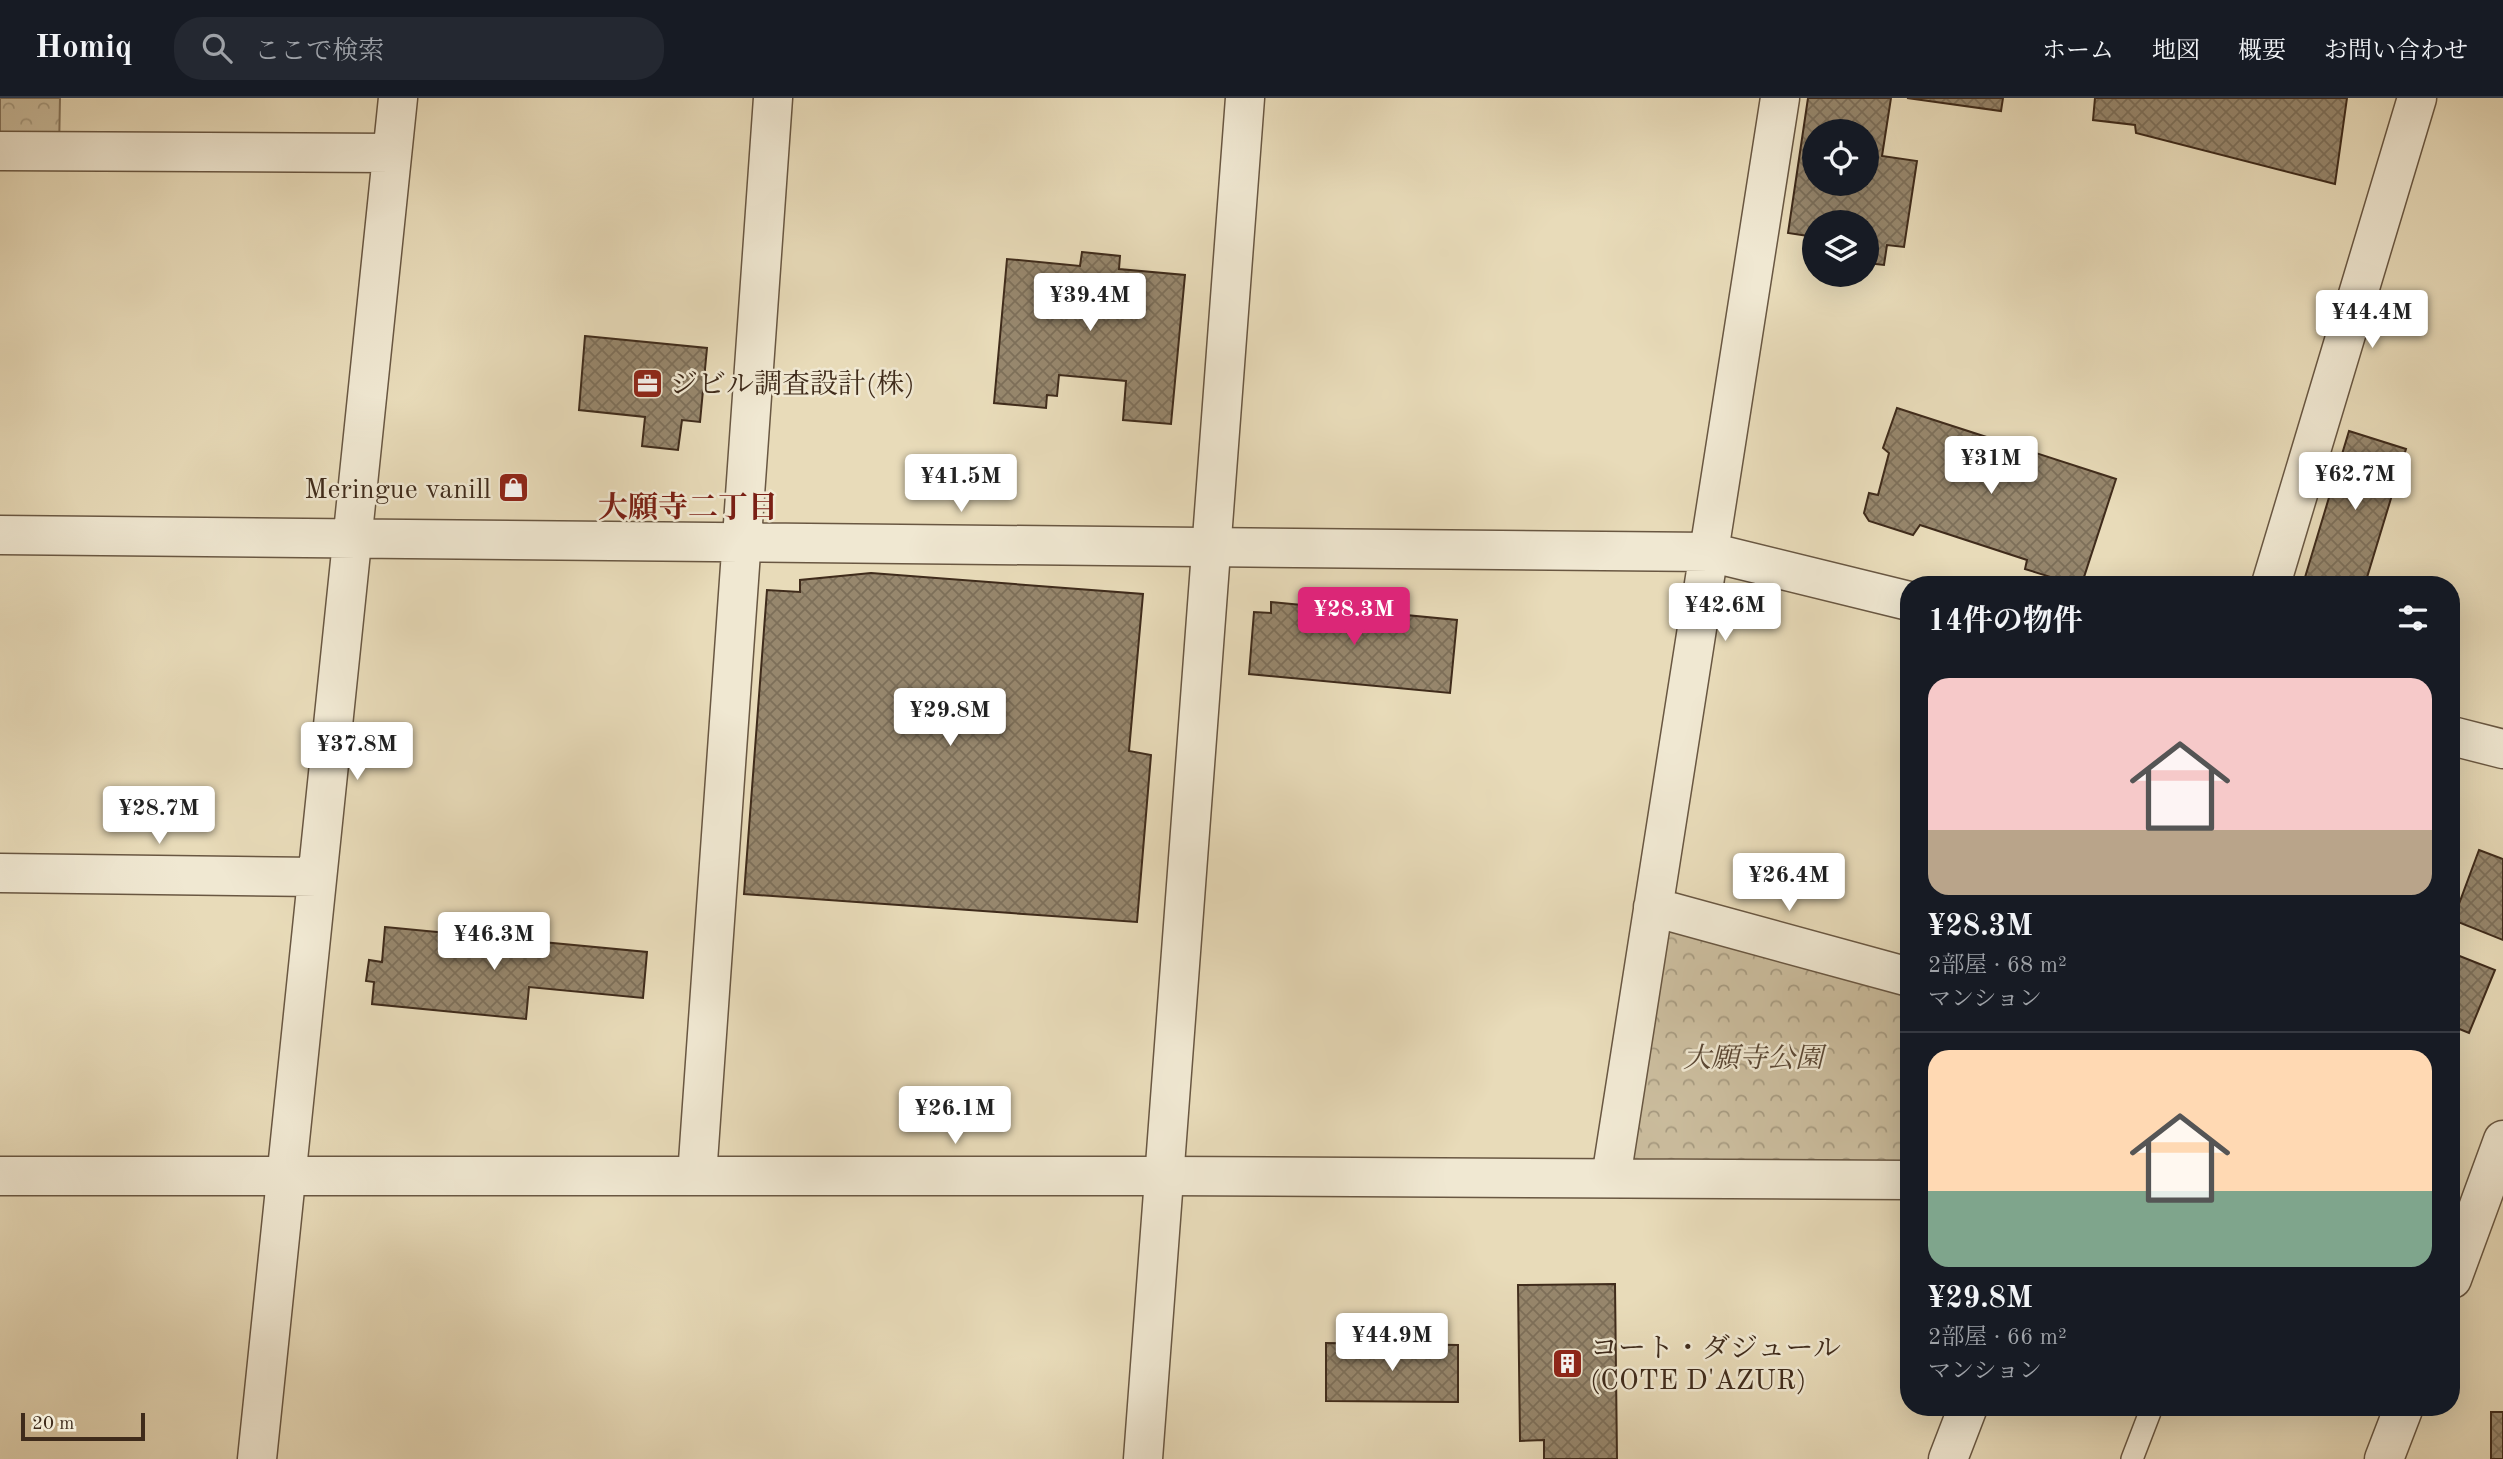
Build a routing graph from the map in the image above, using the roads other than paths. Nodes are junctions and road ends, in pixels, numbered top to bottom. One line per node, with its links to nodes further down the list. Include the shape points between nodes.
1 (398, 98): 7 (street)
2 (773, 98): 10 (street)
3 (1245, 98): 11 (street)
4 (1780, 98): 12 (street)
5 (2417, 98): 13 (street)
6 (0, 151): 7 (street)
7 (392, 153): 9 (street)
8 (0, 535): 9 (street)
9 (352, 540): 10 (street); 18 (street)
10 (743, 543): 11 (street); 23 (street)
11 (1212, 546): 12 (street); 24 (street)
12 (1709, 552): 14 (street); 19 (street)
13 (2273, 576)
14 (1900, 599)
15 (2460, 738): 16 (street)
16 (2503, 749)
17 (0, 873): 18 (street)
18 (317, 877): 22 (street)
19 (1653, 907): 20 (street); 26 (street)
20 (1900, 975)
21 (2503, 1140): 28 (street)
22 (286, 1176): 23 (street); 25 (street); 33 (street)
23 (696, 1176): 24 (street)
24 (1165, 1176): 26 (street); 34 (street)
25 (0, 1177)
26 (1611, 1178): 27 (street)
27 (1900, 1180)
28 (2493, 1196): 29 (street)
29 (2460, 1263)
30 (1965, 1416): 35 (street)
31 (2149, 1416): 36 (lane)
32 (2401, 1416): 37 (street)
33 (257, 1459)
34 (1143, 1459)
35 (1948, 1459)
36 (2132, 1459)
37 (2384, 1459)

